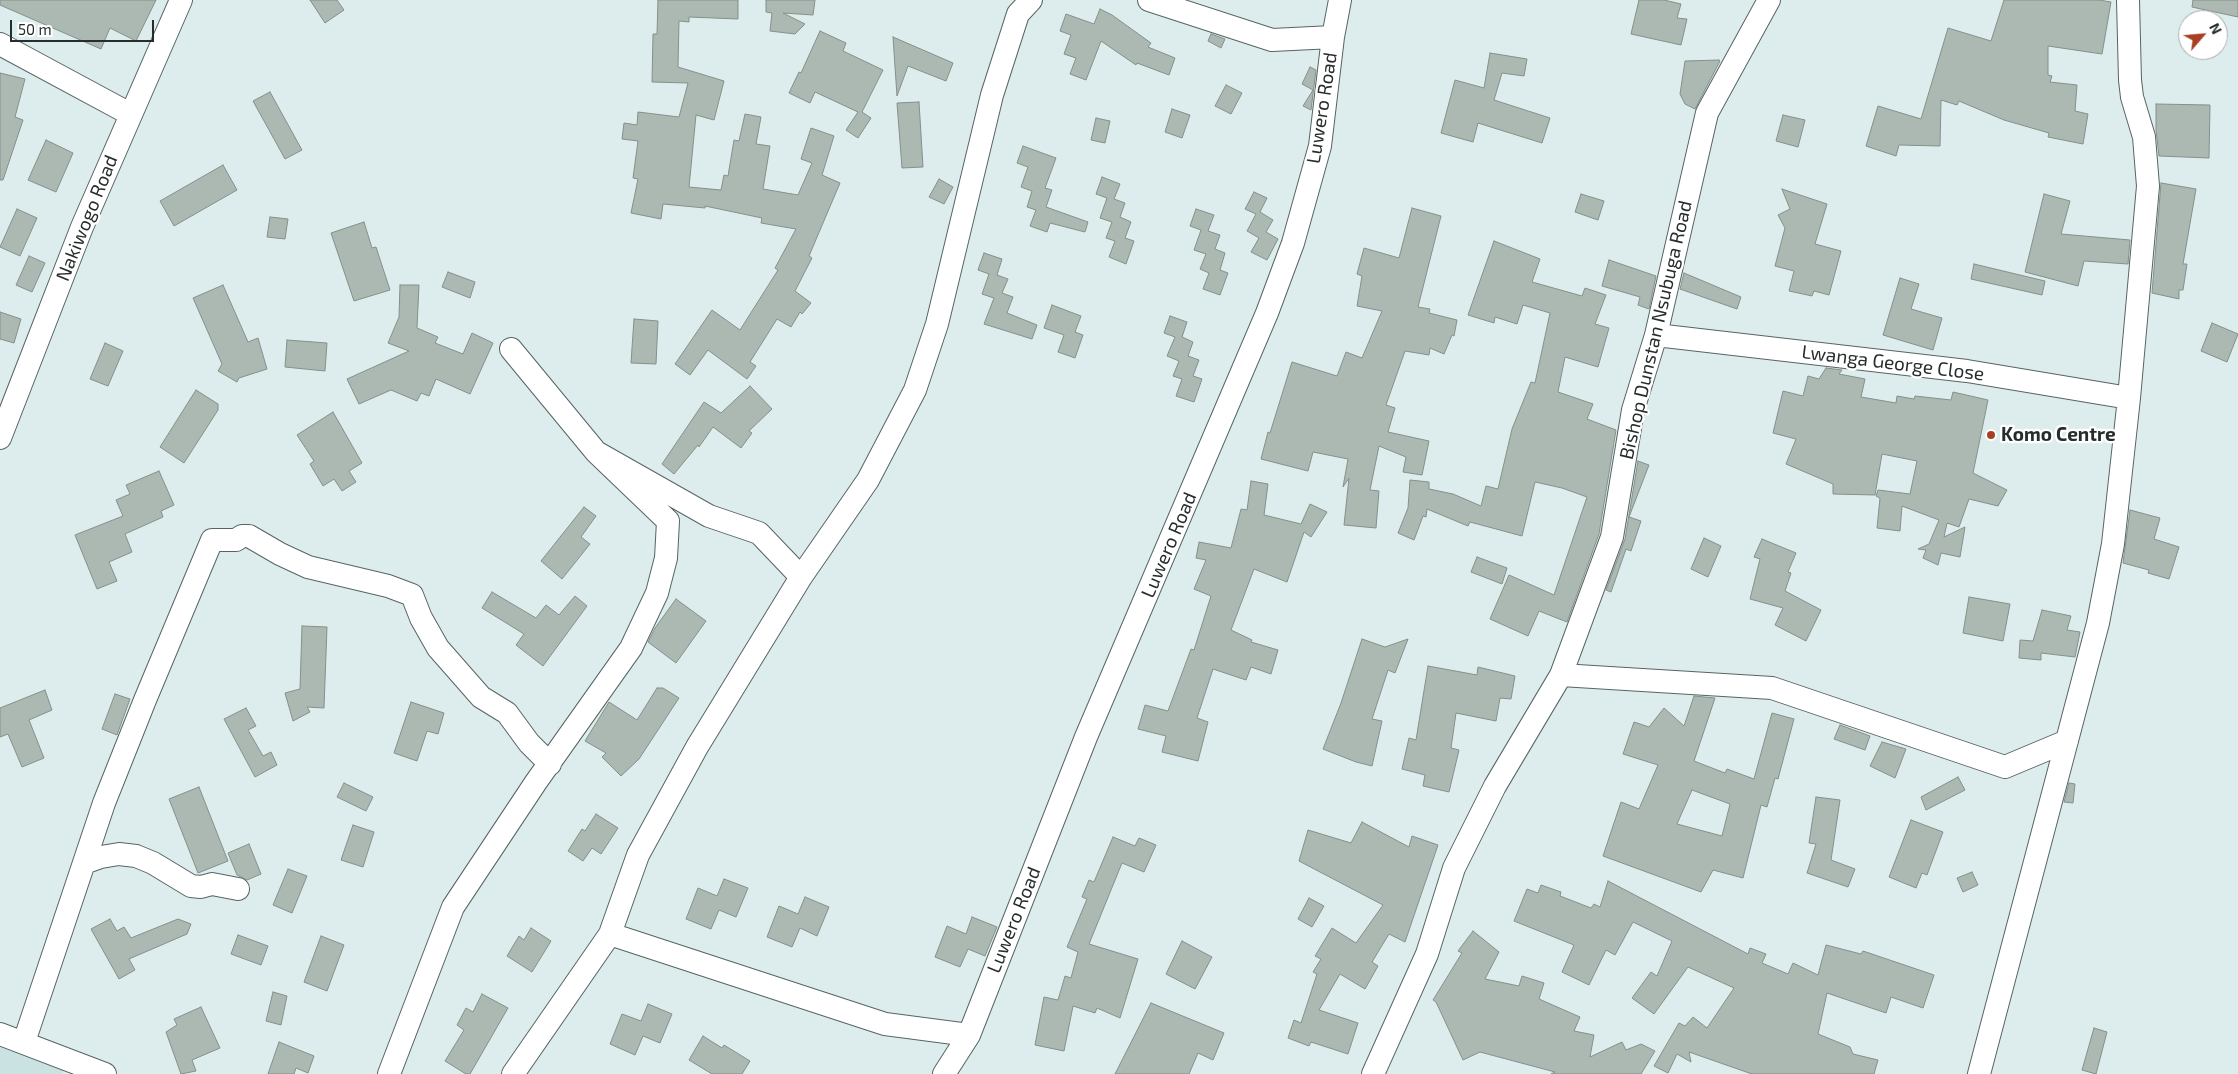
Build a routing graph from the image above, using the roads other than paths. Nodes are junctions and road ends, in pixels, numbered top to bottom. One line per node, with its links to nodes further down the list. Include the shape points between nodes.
1 (181, 0): 10 (street, Nakiwogo Road)
2 (1031, 0): 16 (street, via 1018,14 992,95 937,324 916,390 868,480)
3 (1149, 0): 7 (street)
4 (1340, 0): 8 (street, Luwero Road)
5 (1769, 0): 11 (street, Bishop Dunstan Nsubuga Road, via 1707,113)
6 (2128, 0): 13 (street, via 2130,80 2144,137 2148,186)
7 (1205, 8): 8 (street, via 1272,40)
8 (1333, 37): 24 (street, Luwero Road, via 1320,146 1267,313 1086,737)
9 (0, 44): 10 (street)
10 (130, 114): 14 (street, Nakiwogo Road)
11 (1656, 335): 13 (street, Lwanga George Close, via 1967,371); 17 (street, Bishop Dunstan Nsubuga Road, via 1633,410 1612,537)
12 (511, 349): 15 (street)
13 (2129, 398): 18 (street, via 2113,544 2098,623)
14 (0, 438)
15 (596, 452): 16 (street, via 709,516 759,533); 19 (street, via 668,521 666,558 657,593 631,648)
16 (800, 577): 22 (street, via 697,747 638,855)
17 (1561, 675): 18 (street, via 1772,688 2005,767); 30 (street, Bishop Dunstan Nsubuga Road, via 1496,786 1454,868 1427,954)
18 (2067, 741): 31 (street)
19 (550, 764): 20 (street, via 507,714 481,697 438,648 412,595 308,567 249,536 236,540 212,540 104,803); 27 (street, via 453,907)
20 (84, 863): 21 (street, via 119,854 136,856 191,886 212,884); 25 (street)
21 (238, 889)
22 (610, 934): 24 (street, via 885,1024); 28 (street)
23 (0, 1034): 25 (street)
24 (969, 1035): 29 (street, Luwero Road)
25 (24, 1042): 26 (street)
26 (105, 1074)
27 (389, 1074)
28 (513, 1074)
29 (944, 1074)
30 (1373, 1074)
31 (1979, 1074)

